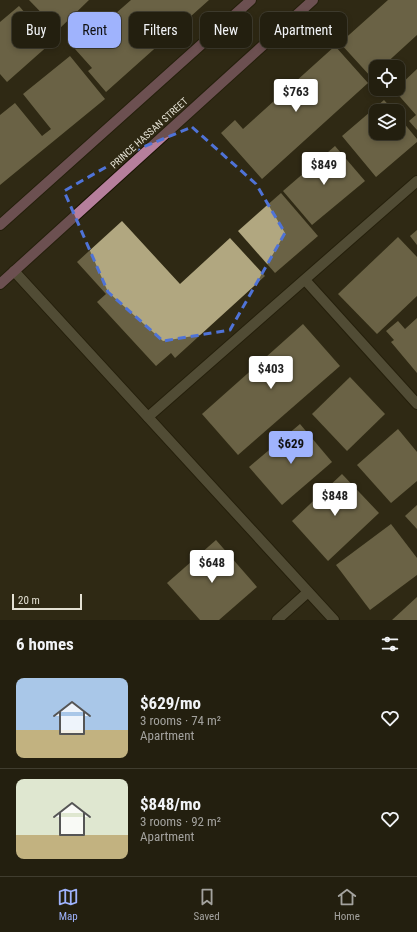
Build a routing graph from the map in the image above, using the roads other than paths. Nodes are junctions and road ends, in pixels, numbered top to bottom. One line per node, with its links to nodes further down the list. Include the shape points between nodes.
1 (251, 0): 4 (main road)
2 (313, 0): 5 (main road, PRINCE HASSAN STREET)
3 (417, 181): 6 (street)
4 (0, 225)
5 (14, 271): 7 (main road, PRINCE HASSAN STREET); 9 (street)
6 (306, 281): 8 (street); 9 (street)
7 (0, 284)
8 (417, 404)
9 (148, 417): 10 (street)
10 (308, 592): 11 (street); 12 (street)
11 (278, 620)
12 (334, 620)

